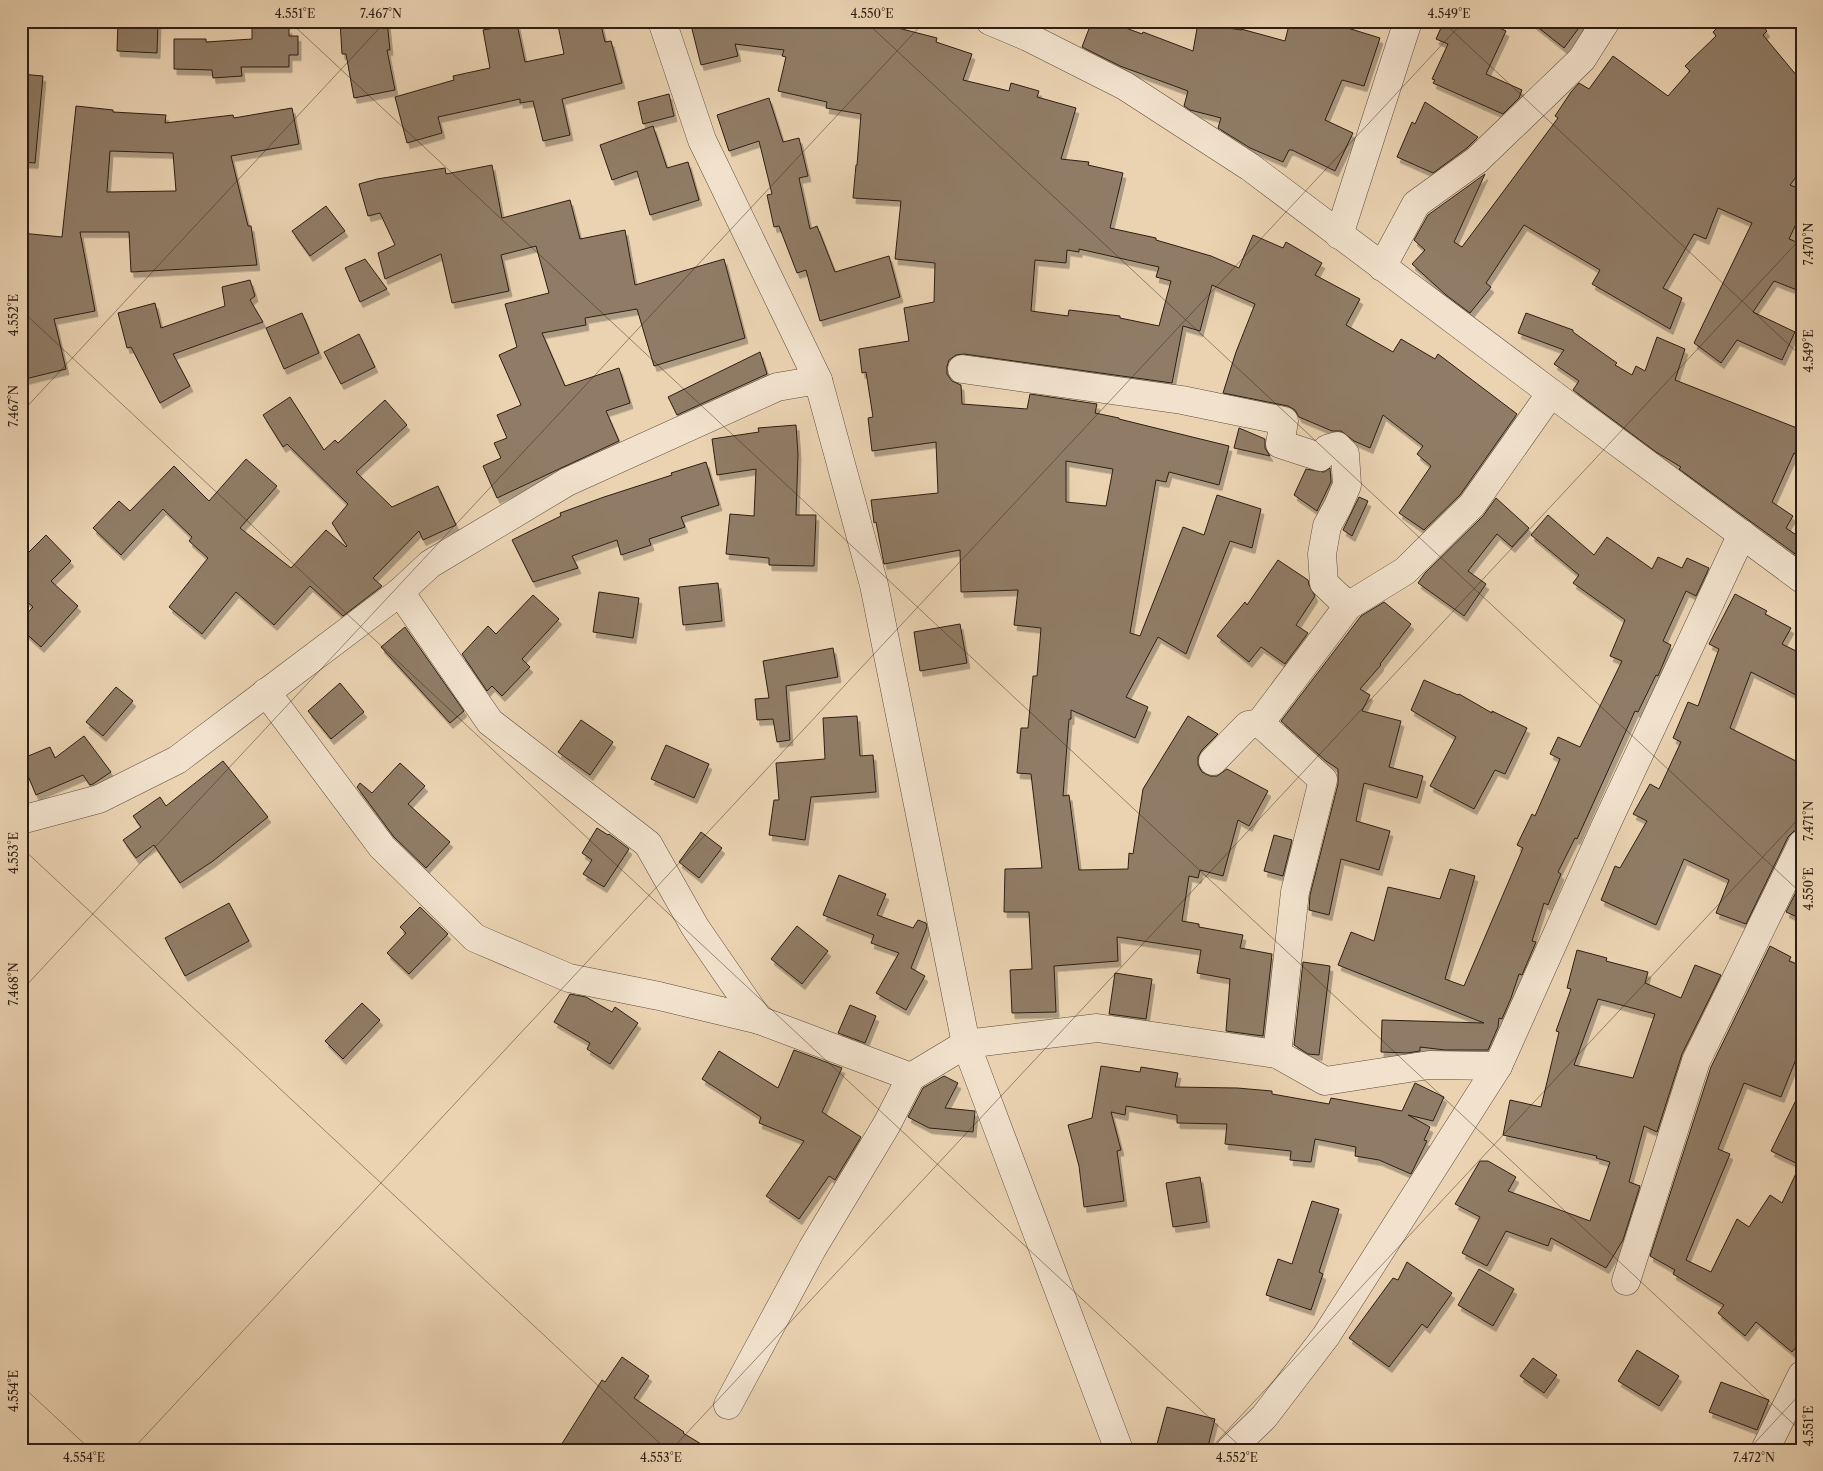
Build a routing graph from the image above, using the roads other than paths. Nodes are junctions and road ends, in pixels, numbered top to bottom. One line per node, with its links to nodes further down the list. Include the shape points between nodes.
1 (662, 21): 8 (street, via 702,140)
2 (990, 21): 5 (street, via 1125,86 1250,167)
3 (1408, 21): 5 (street)
4 (1606, 21): 6 (street, via 1582,59 1477,160 1416,204)
5 (1339, 235): 6 (street)
6 (1382, 267): 9 (street)
7 (962, 369): 13 (street, via 1182,400 1284,421 1280,444 1320,457 1327,449 1337,446 1345,454 1347,484 1327,526 1322,554 1324,583)
8 (818, 380): 12 (street, via 777,387 568,482 430,564); 20 (street, via 874,585)
9 (1551, 394): 10 (street); 13 (street, via 1472,505 1405,571)
10 (1742, 534): 11 (street); 22 (street)
11 (1802, 579)
12 (400, 592): 14 (street); 19 (street, via 490,722 648,844 695,927)
13 (1348, 606): 15 (street)
14 (266, 692): 17 (street, via 177,760 100,799); 19 (street, via 382,847 475,938 569,978)
15 (1260, 723): 16 (street, via 1248,725); 21 (street, via 1323,780 1295,892)
16 (1212, 761)
17 (21, 820)
18 (1802, 844): 24 (street, via 1696,1062)
19 (759, 1020): 23 (street)
20 (966, 1044): 21 (street, via 1097,1028); 23 (street); 27 (street)
21 (1277, 1054): 22 (street, via 1325,1081 1429,1065)
22 (1498, 1066): 28 (street, via 1326,1336 1264,1417)
23 (911, 1077): 26 (street, via 887,1124 812,1249)
24 (1626, 1281)
25 (1802, 1375): 29 (street)
26 (728, 1405)
27 (1119, 1450)
28 (1230, 1450)
29 (1765, 1450)

